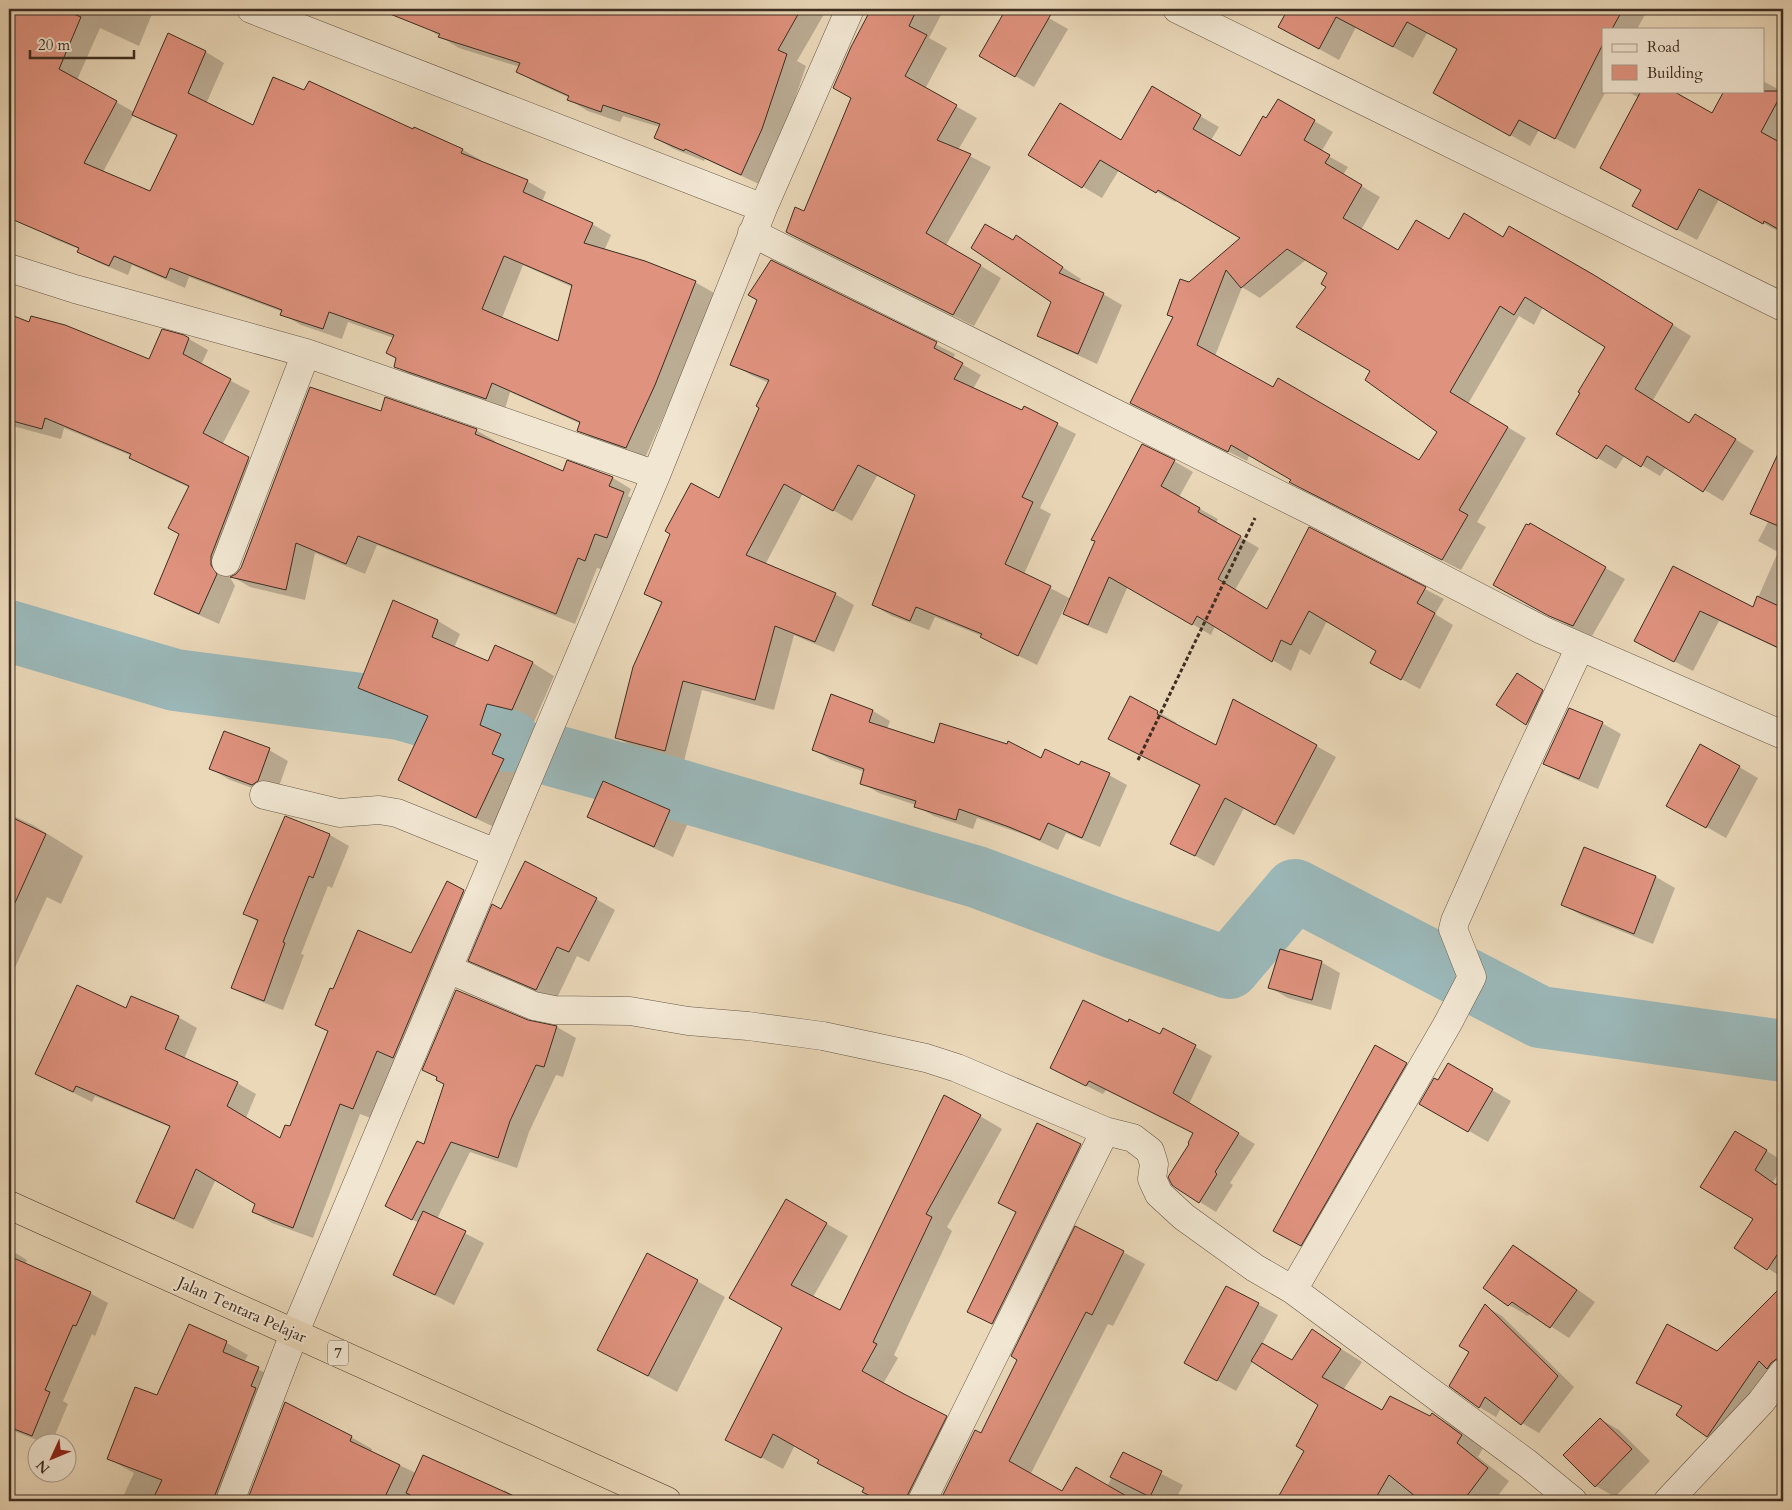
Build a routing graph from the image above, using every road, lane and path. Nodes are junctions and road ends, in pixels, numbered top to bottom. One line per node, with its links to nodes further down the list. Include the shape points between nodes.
1 (251, 9): 4 (street)
2 (850, 9): 4 (street)
3 (1177, 9): 7 (street)
4 (762, 208): 5 (street)
5 (752, 233): 9 (street); 10 (street)
6 (9, 268): 8 (street)
7 (1783, 307)
8 (306, 353): 9 (street); 11 (street)
9 (656, 475): 16 (street)
10 (1268, 490): 12 (street); 14 (path)
11 (226, 562)
12 (1580, 647): 13 (street); 20 (street, via 1455,921 1453,929 1471,972 1470,980 1448,1024)
13 (1783, 735)
14 (1138, 760)
15 (264, 794): 16 (street, via 339,813 380,810 397,813)
16 (496, 853): 17 (street)
17 (448, 969): 18 (street, via 534,1006 554,1010 630,1011 688,1021 748,1026 822,1036 926,1058); 21 (street)
18 (1105, 1131): 20 (street, via 1133,1138 1150,1151 1154,1164 1152,1179 1160,1194 1184,1218 1255,1268); 26 (street)
19 (9, 1205): 21 (highway, Jalan Tentara Pelajar / 7)
20 (1293, 1290): 27 (street)
21 (294, 1334): 24 (street); 25 (highway, Jalan Tentara Pelajar / 7)
22 (1783, 1373): 23 (street)
23 (1772, 1404): 28 (street)
24 (230, 1501)
25 (667, 1501)
26 (922, 1501)
27 (1573, 1501)
28 (1668, 1501)

